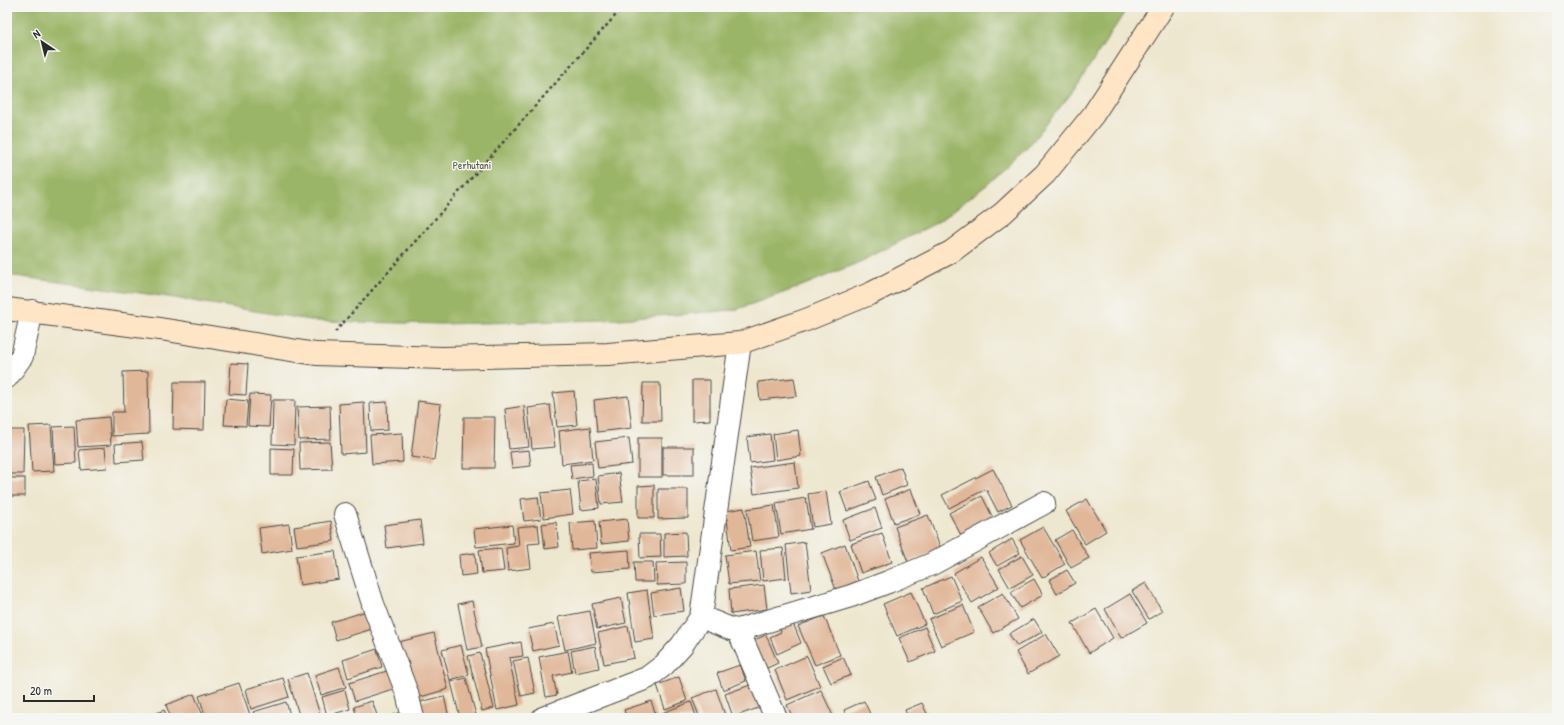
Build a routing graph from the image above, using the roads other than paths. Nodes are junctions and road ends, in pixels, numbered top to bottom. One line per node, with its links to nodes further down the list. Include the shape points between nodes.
1 (1163, 7): 4 (main road, via 1093,115 1045,174 1003,213 951,252 872,292 806,320)
2 (7, 308): 3 (main road)
3 (32, 312): 4 (main road, via 316,354 443,358 608,354); 5 (street, via 22,356)
4 (740, 343): 8 (street)
5 (7, 377)
6 (1044, 503): 9 (street, via 932,564 896,579 851,596)
7 (345, 514): 10 (street, via 373,604 407,693)
8 (701, 617): 9 (street); 11 (street, via 682,645 664,665 647,678)
9 (738, 630): 12 (street)
10 (413, 718)
11 (543, 718)
12 (776, 718)

